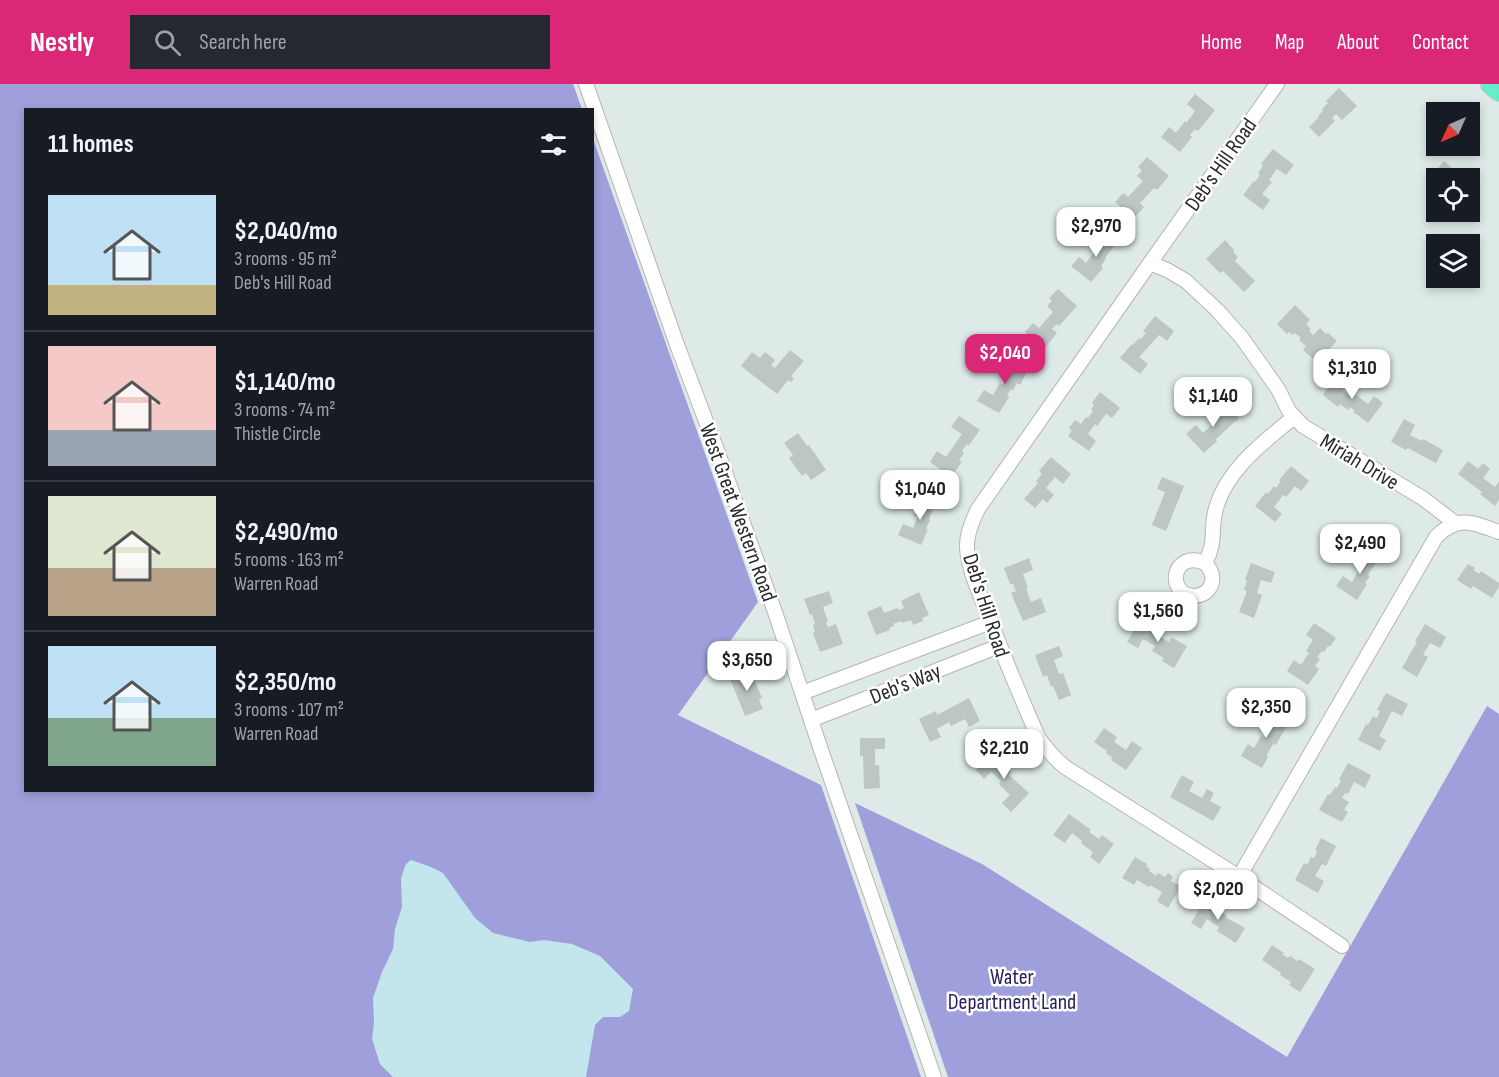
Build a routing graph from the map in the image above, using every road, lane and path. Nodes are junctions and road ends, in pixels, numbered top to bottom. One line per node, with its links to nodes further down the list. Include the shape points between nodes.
1 (586, 84): 12 (street, West Great Western Road)
2 (1277, 84): 5 (street, Deb's Hill Road)
3 (1491, 84): 4 (highway)
4 (1499, 91)
5 (1150, 263): 6 (street, Miriah Drive, via 1186,281 1217,310 1242,338); 10 (street, Deb's Hill Road, via 973,520 967,546 969,561)
6 (1294, 417): 7 (street, Miriah Drive, via 1314,434 1424,499); 9 (street, via 1230,479 1218,500 1211,552)
7 (1455, 523): 8 (street, via 1471,523); 14 (street, via 1436,537)
8 (1499, 532)
9 (1204, 563)
10 (991, 622): 11 (street, Deb's Hill Road); 12 (street, Deb's Way)
11 (999, 646): 13 (street, Deb's Way); 14 (street, Deb's Hill Road, via 1038,737 1055,758)
12 (802, 693): 13 (street, West Great Western Road)
13 (811, 720): 16 (street, West Great Western Road)
14 (1239, 877): 15 (street, Deb's Hill Road)
15 (1342, 946)
16 (934, 1077)

